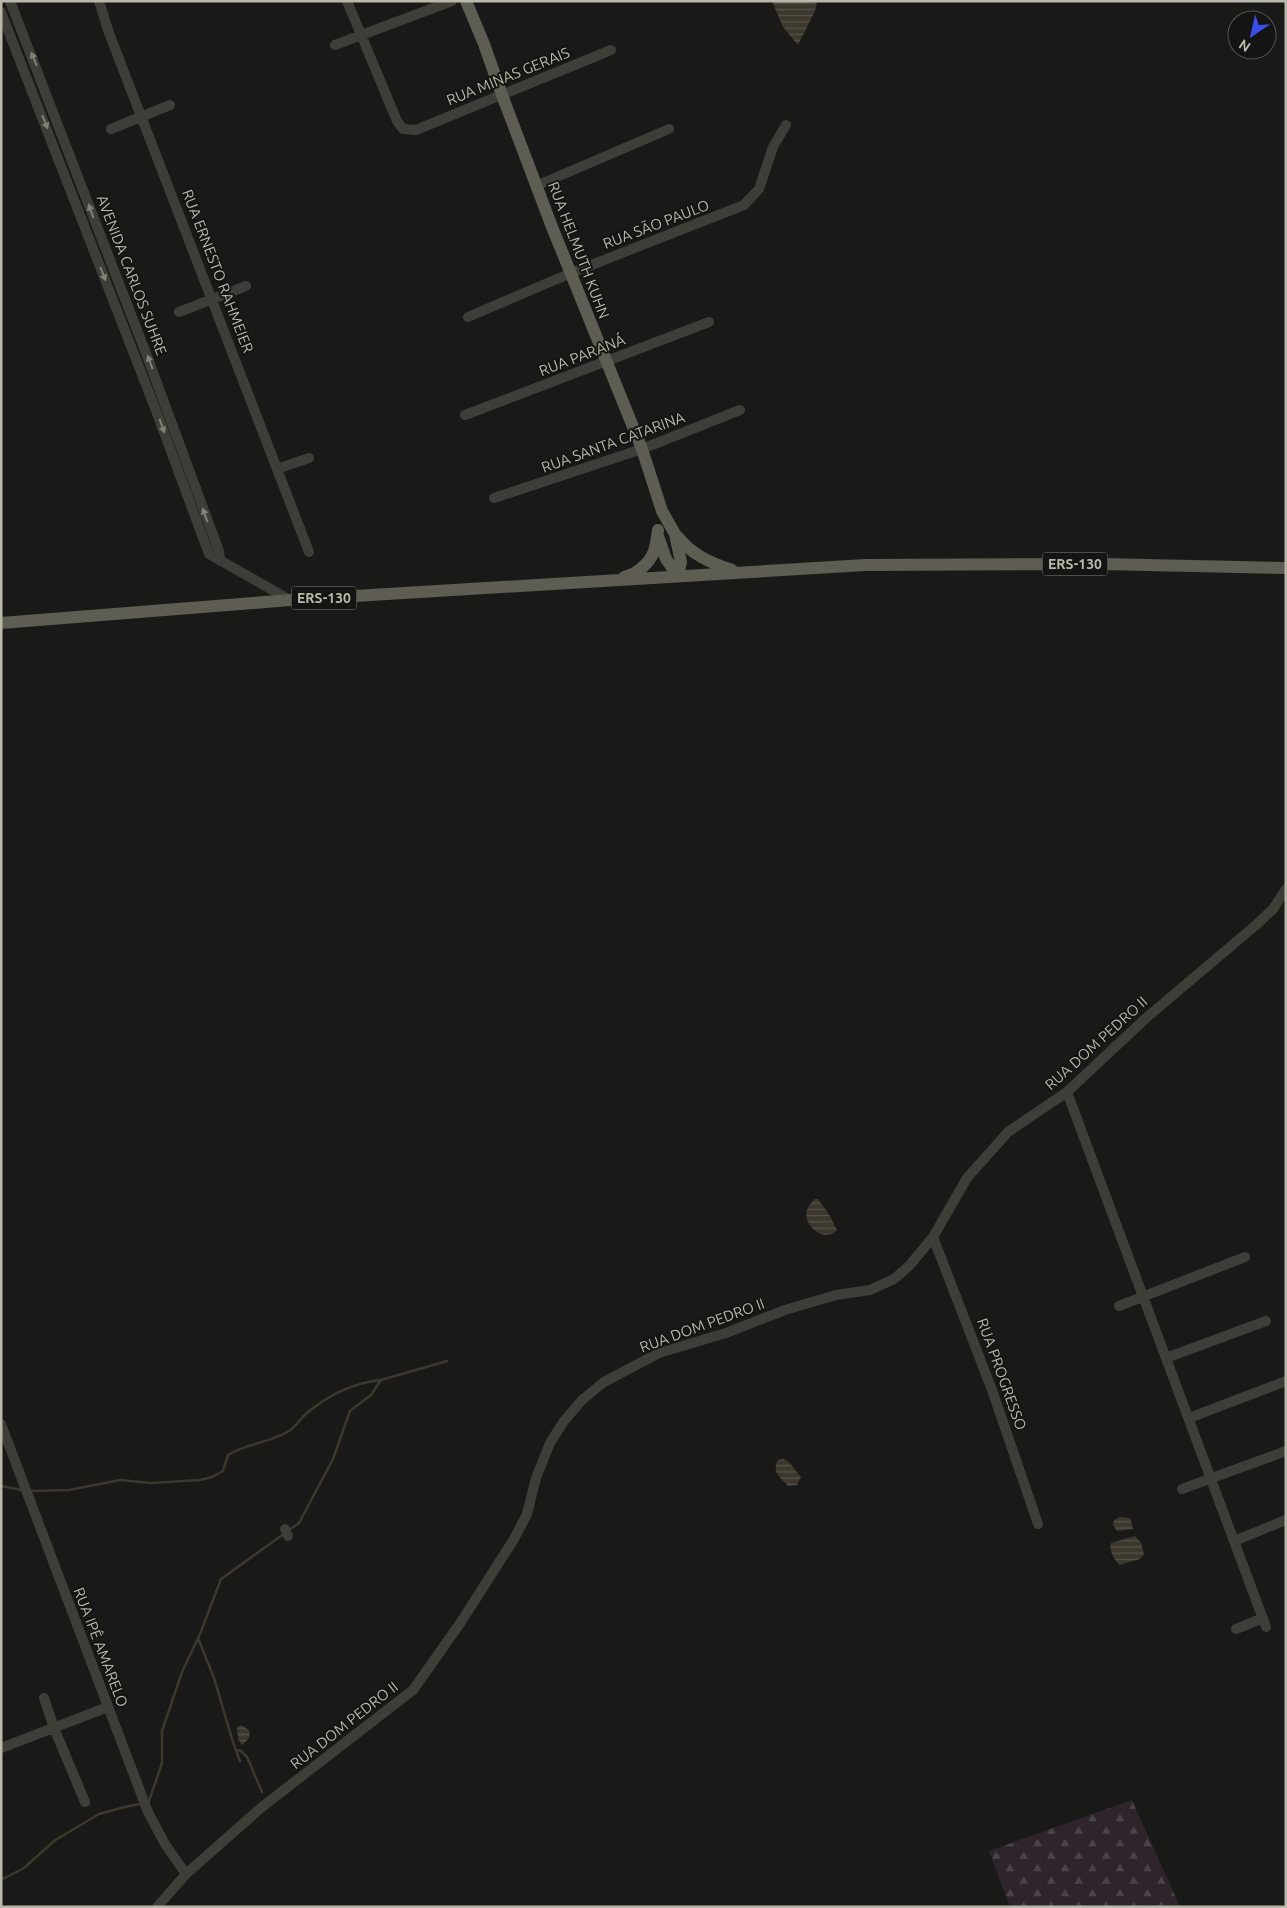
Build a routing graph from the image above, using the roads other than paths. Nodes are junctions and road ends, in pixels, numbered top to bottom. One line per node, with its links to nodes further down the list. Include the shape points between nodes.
1 (10, 1): 16 (street, AVENIDA CARLOS SUHRE, one-way to 1)
2 (99, 1): 12 (street, RUA ERNESTO RAHMEIER)
3 (347, 1): 7 (street)
4 (452, 1): 7 (street)
5 (466, 1): 10 (main road, RUA HELMUTH KUHN)
6 (1, 12): 17 (street, AVENIDA CARLOS SUHRE, one-way to 17)
7 (361, 36): 8 (street); 10 (street, RUA MINAS GERAIS, via 403,129 416,130)
8 (335, 44)
9 (611, 50): 10 (street, RUA MINAS GERAIS)
10 (502, 95): 18 (main road, RUA HELMUTH KUHN)
11 (170, 105): 12 (street)
12 (142, 117): 14 (street); 21 (street, RUA ERNESTO RAHMEIER)
13 (786, 125): 19 (street, RUA SÃO PAULO, via 773,147 759,189 744,206)
14 (110, 129)
15 (669, 129): 18 (street)
16 (68, 148): 17 (street); 25 (street, AVENIDA CARLOS SUHRE, one-way to 16)
17 (56, 152): 26 (street, AVENIDA CARLOS SUHRE, one-way to 26)
18 (536, 186): 19 (main road, RUA HELMUTH KUHN)
19 (571, 273): 23 (street, RUA SÃO PAULO); 27 (main road, RUA HELMUTH KUHN)
20 (246, 286): 21 (street)
21 (213, 300): 22 (street); 32 (street, RUA ERNESTO RAHMEIER)
22 (179, 312)
23 (468, 317)
24 (709, 322): 27 (street, RUA PARANÁ)
25 (136, 326): 26 (street); 38 (street, AVENIDA CARLOS SUHRE, one-way to 25)
26 (125, 330): 38 (street, AVENIDA CARLOS SUHRE, one-way to 38, via 209,554)
27 (606, 362): 29 (street, RUA PARANÁ); 30 (main road, RUA HELMUTH KUHN)
28 (740, 410): 30 (street, RUA SANTA CATARINA)
29 (465, 415)
30 (642, 450): 33 (street, RUA SANTA CATARINA); 34 (main road, RUA HELMUTH KUHN)
31 (309, 458): 32 (street)
32 (277, 469): 37 (street, RUA ERNESTO RAHMEIER)
33 (494, 498)
34 (662, 511): 35 (main road); 36 (main road, RUA HELMUTH KUHN)
35 (658, 530): 41 (main road, via 666,559); 42 (main road, via 654,551 645,565 631,575)
36 (675, 534): 40 (main road, via 700,557 724,568); 41 (main road, RUA HELMUTH KUHN, via 681,562)
37 (309, 552)
38 (220, 561): 43 (street, AVENIDA CARLOS SUHRE)
39 (1286, 568): 40 (main road, ERS-130, via 1102,564 865,565)
40 (749, 573): 41 (main road, ERS-130)
41 (678, 576): 42 (main road, ERS-130)
42 (615, 580): 43 (main road, ERS-130)
43 (290, 600): 44 (main road, ERS-130)
44 (1, 623)
45 (1286, 889): 46 (street, RUA DOM PEDRO II, via 1273,909 1256,925 1146,1018)
46 (1067, 1092): 47 (street, RUA DOM PEDRO II, via 1008,1132 989,1152 967,1178); 49 (street)
47 (933, 1236): 60 (street, RUA PROGRESSO, via 989,1381); 68 (street, RUA DOM PEDRO II, via 894,1279 870,1290 836,1295 785,1310 726,1334 659,1353 604,1382 582,1400 550,1443 536,1478 527,1514 514,1539 462,1622 413,1690 262,1807)
48 (1246, 1257): 49 (street)
49 (1143, 1297): 50 (street); 52 (street)
50 (1119, 1306)
51 (1266, 1321): 52 (street)
52 (1166, 1358): 54 (street)
53 (1286, 1381): 54 (street)
54 (1189, 1418): 57 (street)
55 (1, 1424): 64 (street, RUA IPÊ AMARELO)
56 (1286, 1451): 57 (street)
57 (1211, 1479): 58 (street); 61 (street)
58 (1182, 1489)
59 (1286, 1520): 61 (street)
60 (1038, 1524)
61 (1234, 1541): 62 (street, via 1265,1622)
62 (1236, 1629)
63 (44, 1698): 65 (street)
64 (108, 1707): 65 (street); 68 (street, RUA IPÊ AMARELO, via 148,1812 164,1844)
65 (54, 1728): 66 (street); 67 (street)
66 (1, 1748)
67 (85, 1802)
68 (186, 1874): 69 (street, RUA DOM PEDRO II)
69 (157, 1907)

